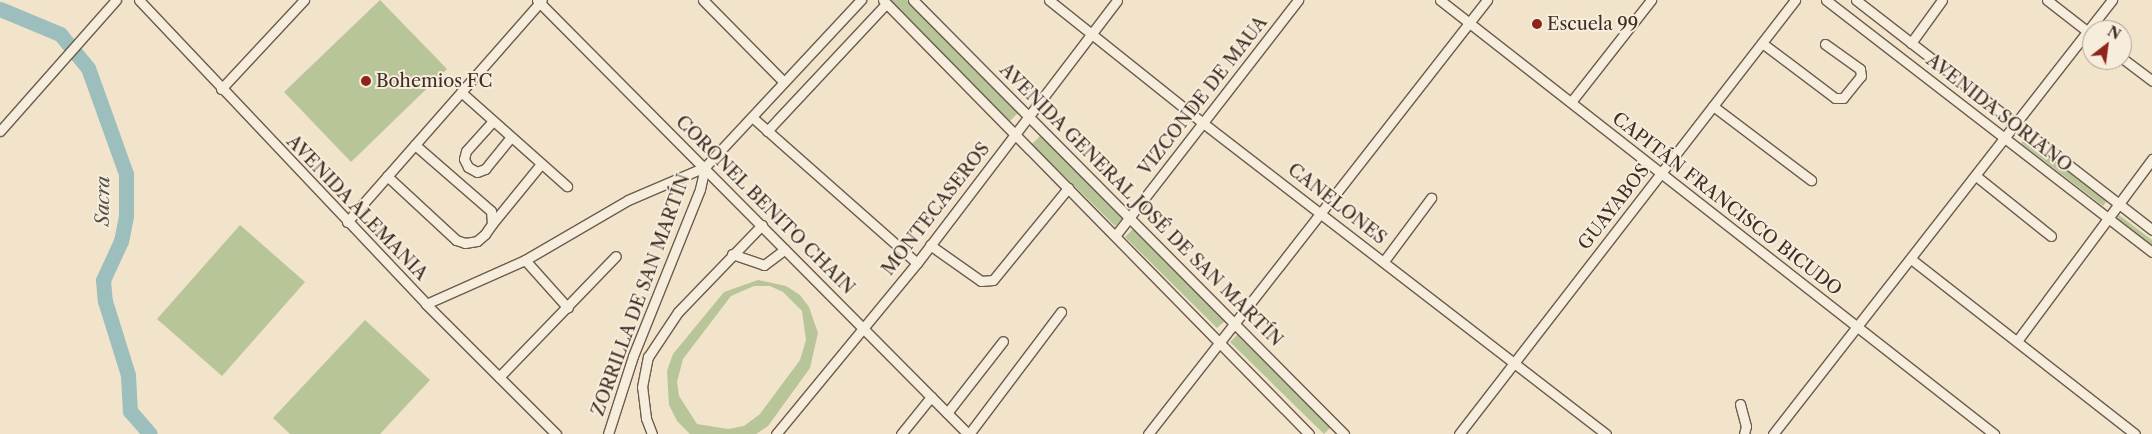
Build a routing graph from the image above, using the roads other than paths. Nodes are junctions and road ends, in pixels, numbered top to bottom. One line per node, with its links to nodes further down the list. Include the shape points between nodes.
1 (116, 0): 41 (street)
2 (139, 0): 32 (street, AVENIDA ALEMANIA)
3 (304, 0): 32 (street)
4 (703, 0): 31 (street)
5 (860, 0): 31 (street, ZORRILLA DE SAN MARTÍN)
6 (913, 0): 36 (street, AVENIDA GENERAL JOSÉ DE SAN MARTÍN)
7 (1049, 0): 24 (street, CANELONES)
8 (1117, 0): 24 (street, MONTECASEROS)
9 (1298, 0): 39 (street, VIZCONDE DE MAUA)
10 (1440, 0): 22 (street, CAPITÁN FRANCISCO BICUDO)
11 (1487, 0): 22 (street)
12 (1651, 0): 34 (street)
13 (1795, 0): 25 (street, GUAYABOS)
14 (1826, 0): 45 (street, AVENIDA SORIANO)
15 (1856, 0): 26 (street, AVENIDA SORIANO)
16 (1942, 0): 26 (street)
17 (2047, 0): 23 (street)
18 (2112, 0): 21 (street)
19 (540, 1): 33 (street); 49 (street, CORONEL BENITO CHAIN)
20 (884, 2): 42 (street); 43 (street)
21 (2099, 20)
22 (1470, 22): 34 (street, CAPITÁN FRANCISCO BICUDO); 58 (street)
23 (2082, 27)
24 (1090, 34): 36 (street, MONTECASEROS); 39 (street, CANELONES)
25 (1762, 43): 28 (street, via 1835,98 1843,98 1861,76 1860,70); 35 (street, GUAYABOS)
26 (1910, 43): 40 (street, AVENIDA SORIANO)
27 (2082, 43): 40 (street)
28 (1825, 44)
29 (2132, 66): 30 (street)
30 (2152, 81)
31 (784, 82): 37 (street, ZORRILLA DE SAN MARTÍN)
32 (221, 89): 61 (street, AVENIDA ALEMANIA)
33 (461, 92): 38 (street); 46 (street)
34 (1571, 102): 50 (street, CAPITÁN FRANCISCO BICUDO)
35 (1713, 106): 50 (street, GUAYABOS); 53 (street)
36 (1029, 114): 43 (street, MONTECASEROS); 59 (street, AVENIDA GENERAL JOSÉ DE SAN MARTÍN)
37 (752, 117): 42 (street); 49 (street, ZORRILLA DE SAN MARTÍN)
38 (493, 121): 44 (street); 44 (street, via 466,151 464,159 468,167 477,172 485,168)
39 (1203, 123): 58 (street, CANELONES); 59 (street, VIZCONDE DE MAUA)
40 (2015, 125): 45 (street); 57 (street, AVENIDA SORIANO)
41 (0, 131)
42 (767, 131): 75 (street)
43 (1014, 134): 55 (street); 67 (street, MONTECASEROS)
44 (511, 137): 48 (street)
45 (2005, 138): 52 (street); 60 (street, AVENIDA SORIANO)
46 (415, 145): 51 (street); 62 (street, via 491,211)
47 (2152, 159): 57 (street)
48 (541, 164): 54 (street); 62 (street)
49 (705, 167): 63 (street, CORONEL BENITO CHAIN); 73 (street, ZORRILLA DE SAN MARTÍN, via 628,200); 92 (street, ZORRILLA DE SAN MARTÍN, via 700,189 632,356)
50 (1660, 174): 80 (street, CAPITÁN FRANCISCO BICUDO); 85 (street, GUAYABOS)
51 (387, 176): 61 (street); 62 (street, via 456,240 465,243 477,240)
52 (1976, 176): 66 (street); 72 (street)
53 (1811, 180)
54 (567, 186)
55 (1068, 188): 65 (street); 67 (street, via 993,280 981,281)
56 (1431, 198): 74 (street)
57 (2117, 203): 60 (street); 64 (street, AVENIDA SORIANO)
58 (1321, 212): 74 (street, CANELONES); 79 (street)
59 (1130, 218): 65 (street, VIZCONDE DE MAUA); 79 (street, AVENIDA GENERAL JOSÉ DE SAN MARTÍN)
60 (2109, 218): 69 (street, AVENIDA SORIANO); 83 (street)
61 (347, 222): 76 (street, AVENIDA ALEMANIA)
62 (492, 224)
63 (762, 225): 68 (street, CORONEL BENITO CHAIN); 70 (street)
64 (2152, 230)
65 (1116, 236): 82 (street)
66 (2051, 236)
67 (930, 245): 75 (street, MONTECASEROS)
68 (785, 249): 70 (street, via 764,265); 81 (street, CORONEL BENITO CHAIN)
69 (2152, 252)
70 (732, 254): 93 (street, via 678,312 648,357 642,387 646,418)
71 (616, 256): 77 (street)
72 (1911, 259): 80 (street); 83 (street)
73 (525, 260): 76 (street, ZORRILLA DE SAN MARTÍN); 77 (street)
74 (1384, 261): 85 (street, CANELONES)
75 (917, 263): 81 (street, MONTECASEROS)
76 (426, 304): 86 (street, AVENIDA ALEMANIA)
77 (568, 308): 86 (street)
78 (1061, 312): 96 (street)
79 (1235, 323): 82 (street); 90 (street, AVENIDA GENERAL JOSÉ DE SAN MARTÍN)
80 (1858, 327): 102 (street); 103 (street, CAPITÁN FRANCISCO BICUDO)
81 (862, 328): 87 (street, CORONEL BENITO CHAIN); 94 (street, MONTECASEROS)
82 (1220, 341): 97 (street); 98 (street)
83 (2017, 341): 104 (street)
84 (1003, 342): 89 (street)
85 (1514, 363): 99 (street, GUAYABOS); 100 (street, CANELONES)
86 (499, 377): 91 (street, AVENIDA ALEMANIA)
87 (931, 397): 89 (street, CORONEL BENITO CHAIN); 95 (street)
88 (1740, 404): 101 (street, via 1746,426)
89 (946, 412): 96 (street, CORONEL BENITO CHAIN)
90 (1339, 432)
91 (556, 434)
92 (608, 434)
93 (652, 434)
94 (776, 434)
95 (901, 434)
96 (968, 434)
97 (1148, 434)
98 (1309, 434)
99 (1459, 434)
100 (1606, 434)
101 (1744, 434)
102 (1773, 434)
103 (1994, 434)
104 (2135, 434)

